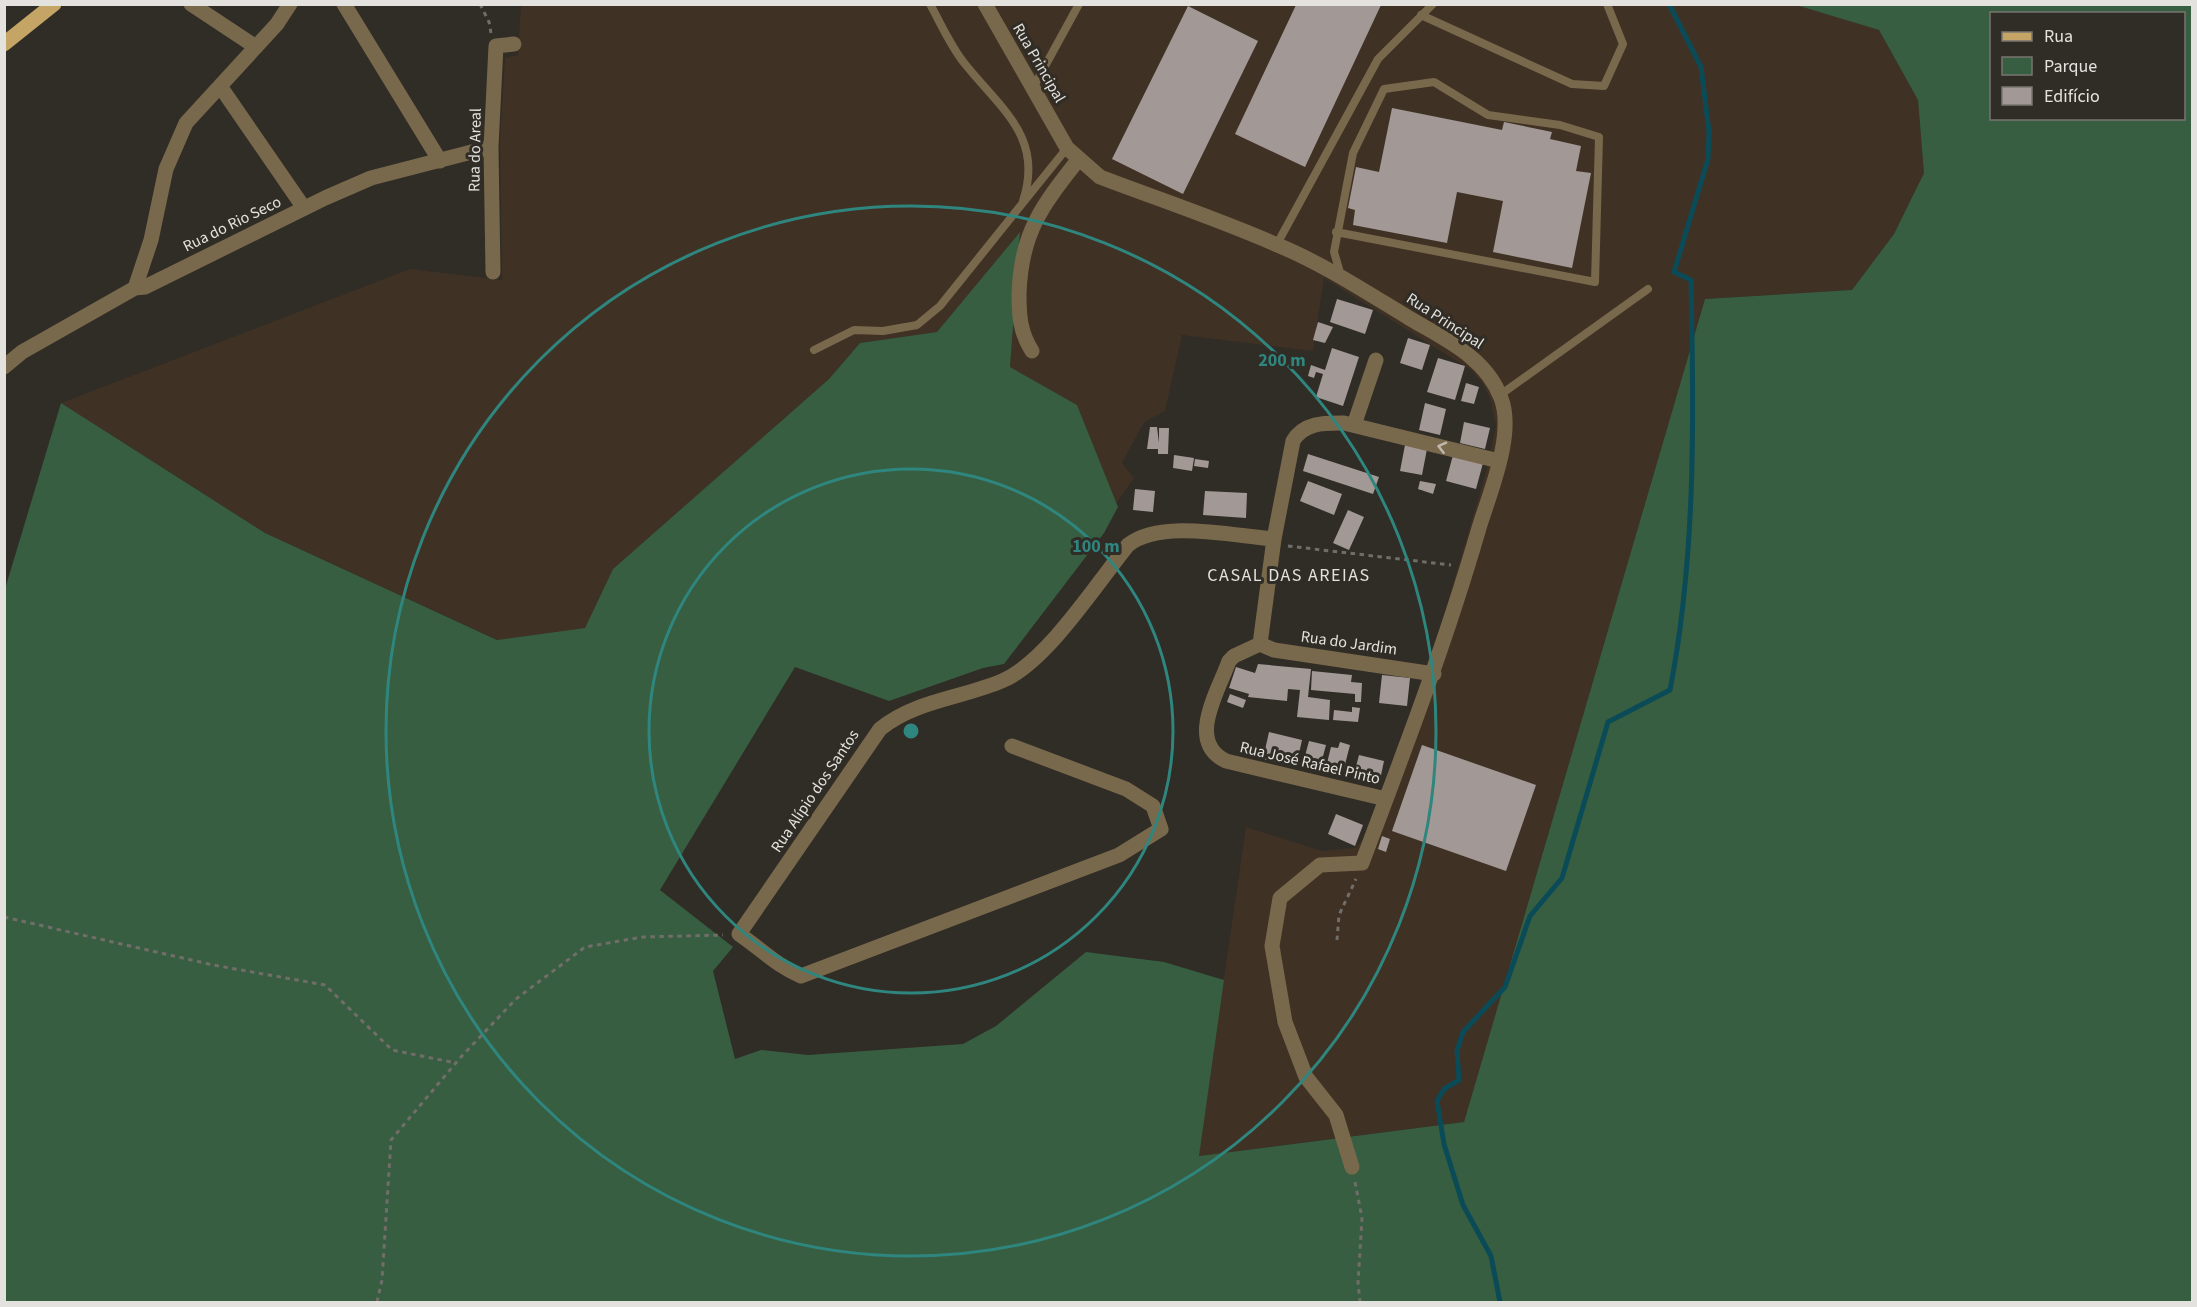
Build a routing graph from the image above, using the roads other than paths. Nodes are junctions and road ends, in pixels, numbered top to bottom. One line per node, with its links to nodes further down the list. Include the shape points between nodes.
1 (54, 4): 11 (main road)
2 (191, 4): 13 (street)
3 (290, 4): 13 (street)
4 (344, 4): 19 (street)
5 (930, 4): 20 (lane, via 965,64 1007,112 1025,144 1029,183)
6 (984, 4): 15 (street, Rua Principal)
7 (1079, 4): 15 (lane)
8 (1433, 4): 10 (lane)
9 (1606, 4): 10 (lane, via 1623,44 1604,86 1572,84)
10 (1421, 15): 23 (lane, via 1378,58)
11 (4, 44)
12 (513, 44): 16 (street, Rua do Areal, via 496,46)
13 (256, 47): 14 (street)
14 (220, 86): 21 (street); 26 (street, via 186,123 166,169 151,240)
15 (1033, 88): 17 (street, Rua Principal)
16 (491, 147): 19 (street, Rua do Rio Seco); 24 (street, Rua do Areal)
17 (1067, 148): 18 (street, Rua Principal); 20 (lane)
18 (1078, 160): 23 (street, Rua Principal, via 1100,177); 29 (street, via 1045,203 1023,248 1019,320 1022,336)
19 (441, 161): 21 (street, Rua do Rio Seco, via 371,178)
20 (1021, 205): 28 (lane, via 939,306 917,325 854,330)
21 (304, 208): 26 (street, Rua do Rio Seco, via 145,287)
22 (1336, 232): 22 (lane, via 1353,153 1384,90 1434,82 1488,115 1560,125 1599,137 1595,282); 25 (lane, via 1334,252)
23 (1277, 244): 25 (street, Rua Principal)
24 (493, 272)
25 (1341, 277): 32 (street, Rua Principal, via 1470,356 1485,370)
26 (135, 288): 31 (street, Rua do Rio Seco, via 22,352)
27 (1648, 289): 32 (lane)
28 (814, 350)
29 (1032, 351)
30 (1376, 360): 33 (street)
31 (4, 367)
32 (1500, 395): 34 (street, Rua Principal, via 1506,427)
33 (1354, 425): 34 (street, one-way to 33); 35 (street, via 1322,423 1296,435)
34 (1499, 461): 37 (street, Rua Principal)
35 (1274, 539): 36 (street); 38 (street, Rua Alípio dos Santos, via 1167,530 1136,538 1048,646 1018,672 1002,681 908,711 880,729 739,934 767,952 779,967 801,976 1119,855 1161,829 1153,806 1126,789)
36 (1260, 644): 37 (street, Rua do Jardim, via 1274,650); 39 (street, Rua José Rafael Pinto, via 1229,661 1205,729 1209,747 1226,761)
37 (1434, 674): 39 (street, Rua Principal)
38 (1012, 746)
39 (1386, 799): 40 (street, Rua Principal, via 1362,863 1320,865 1280,898 1272,946 1285,1022 1306,1077 1336,1115)
40 (1352, 1167)

